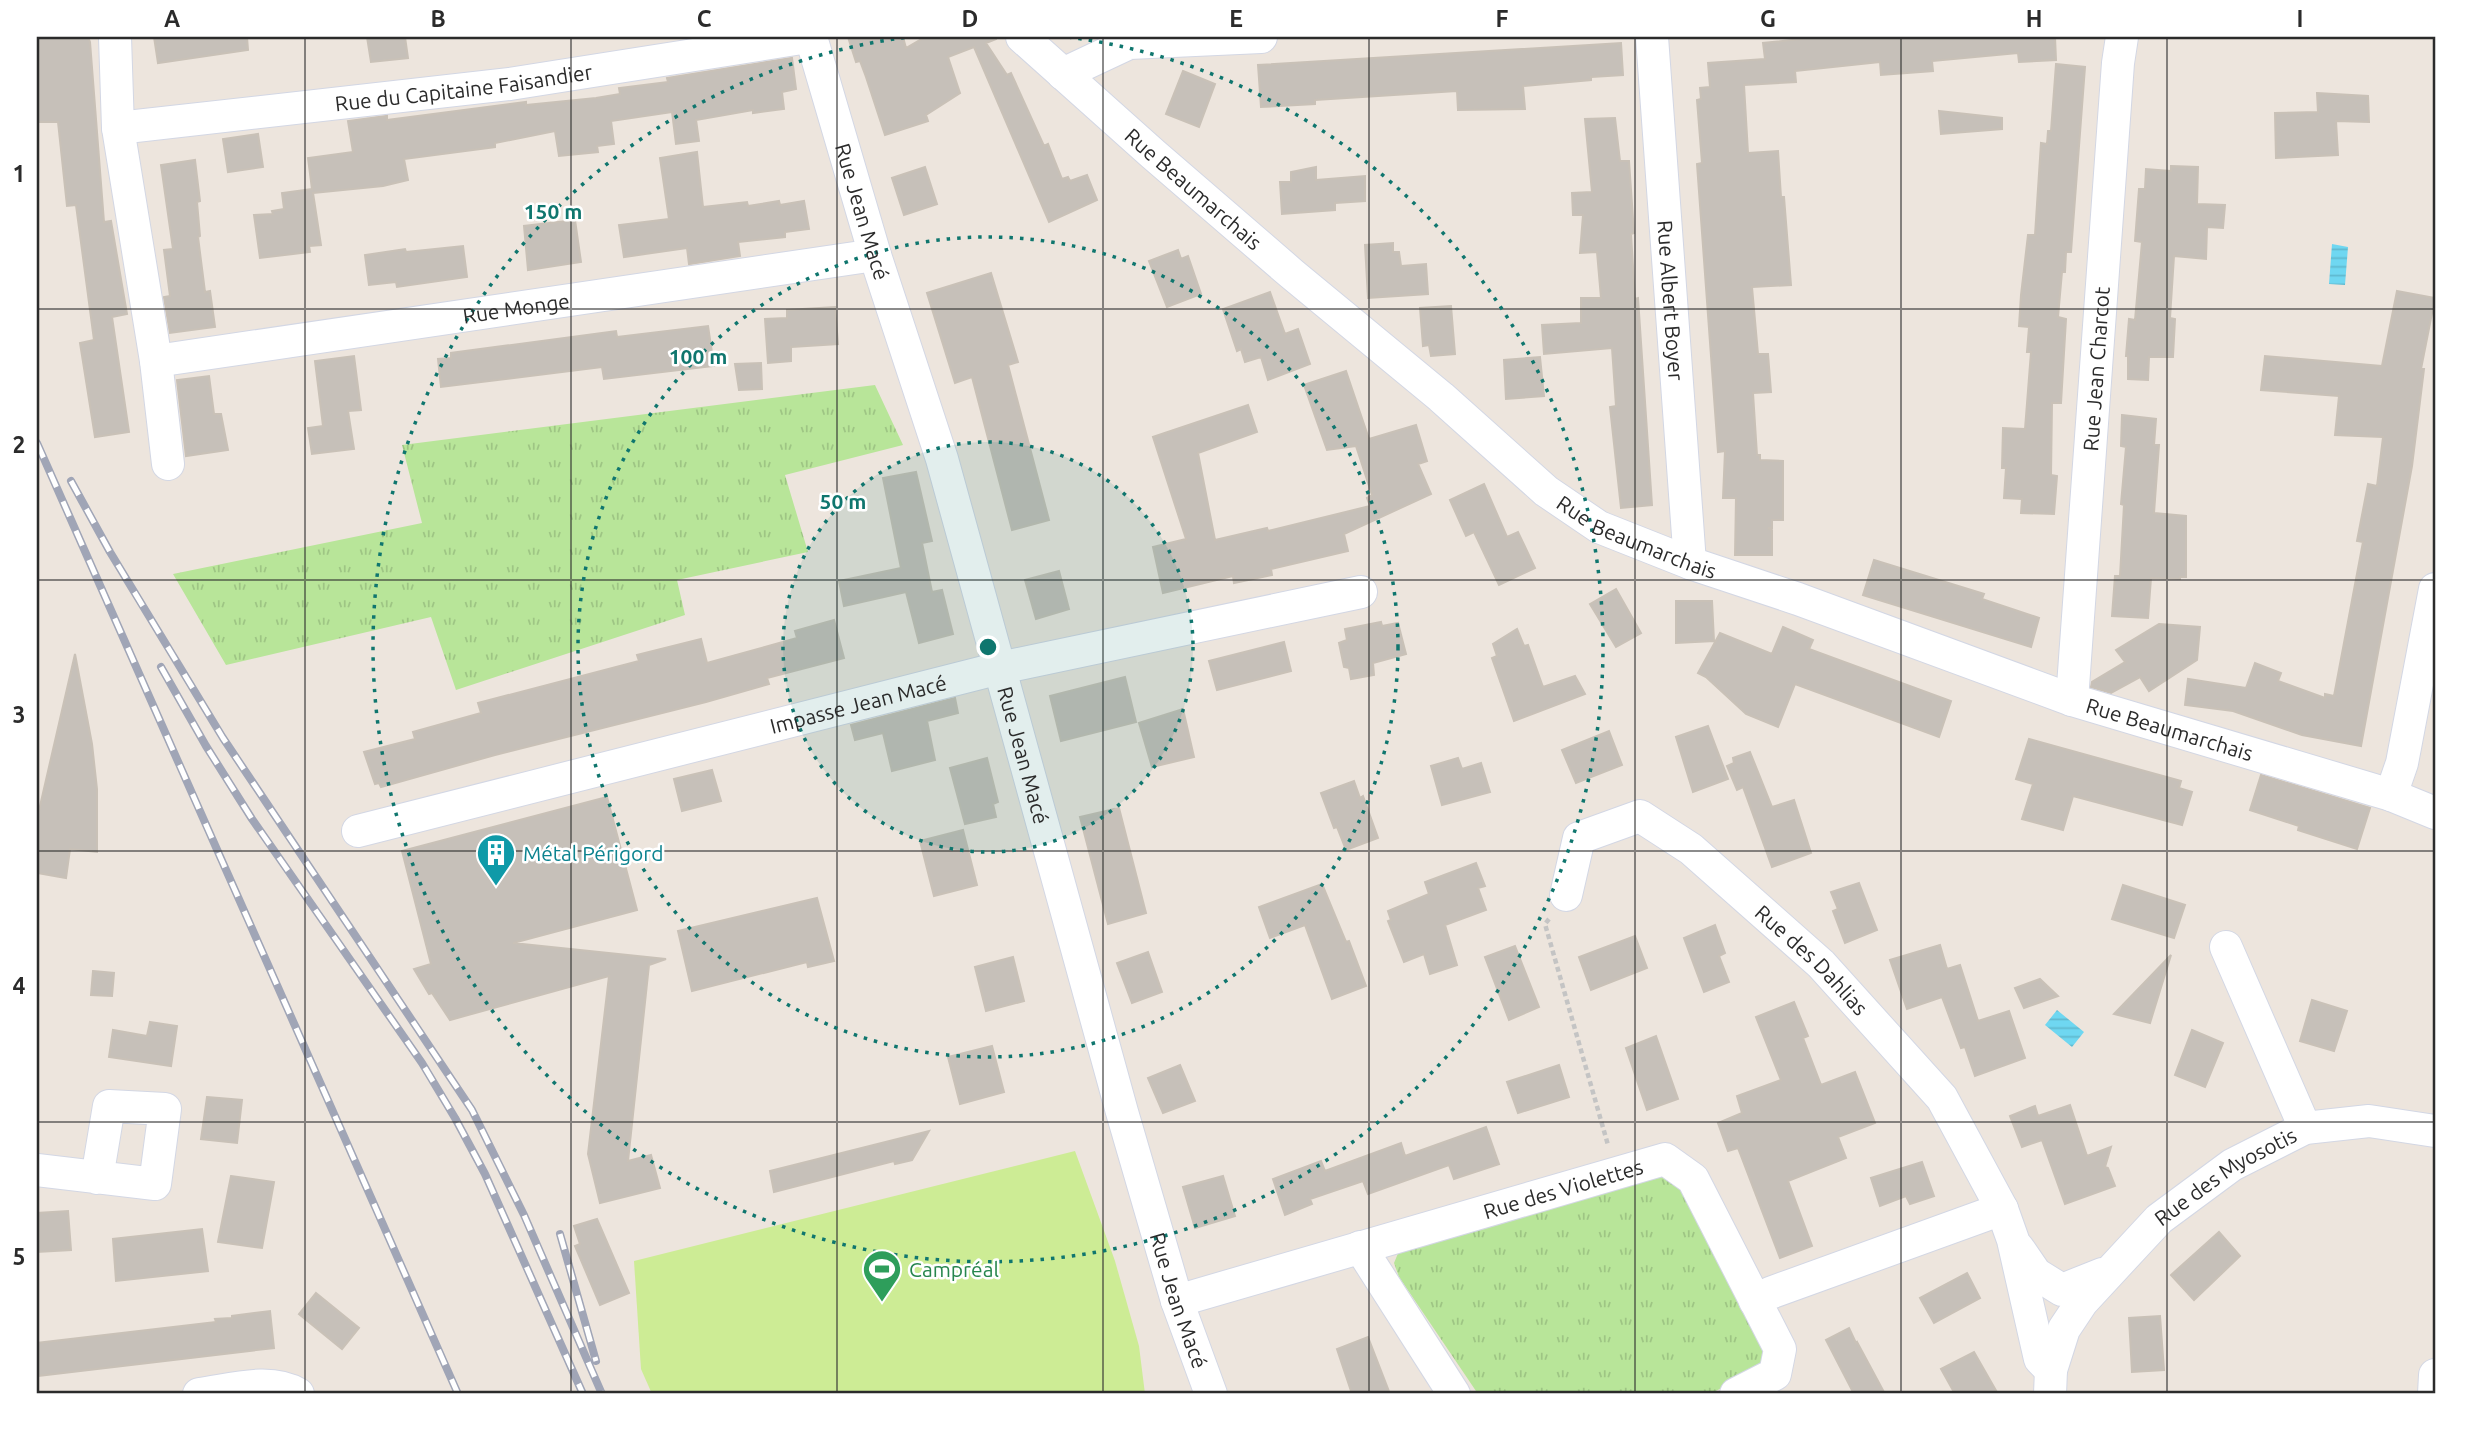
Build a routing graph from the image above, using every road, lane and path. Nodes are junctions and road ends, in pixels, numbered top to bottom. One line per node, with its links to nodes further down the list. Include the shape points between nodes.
1 (115, 37): 8 (street)
2 (809, 37): 8 (street, Rue du Capitaine Faisandier, via 510,84); 9 (street, Rue Jean Macé)
3 (1022, 37): 7 (street, Rue Beaumarchais)
4 (1261, 37): 7 (street, via 1129,43)
5 (1652, 37): 12 (street, Rue Albert Boyer)
6 (2122, 37): 16 (street, Rue Jean Charcot)
7 (1063, 74): 12 (street, Rue Beaumarchais, via 1546,491 1599,527)
8 (118, 128): 10 (street)
9 (875, 255): 10 (street, Rue Monge); 15 (street, Rue Jean Macé, via 942,459)
10 (156, 361): 11 (street)
11 (168, 464)
12 (1690, 563): 16 (street, Rue Beaumarchais)
13 (2435, 589): 17 (street, via 2402,763)
14 (1361, 592): 15 (street, Impasse Jean Macé)
15 (1000, 668): 19 (street, Impasse Jean Macé); 31 (street, Rue Jean Macé)
16 (2072, 700): 17 (street, Rue Beaumarchais)
17 (2391, 795): 18 (street, Rue Beaumarchais)
18 (2435, 813)
19 (358, 831)
20 (1566, 895): 25 (path, via 1545,924); 27 (street, Rue des Dahlias, via 1579,838 1640,816 1691,849 1821,964 1942,1098)
21 (2226, 947): 22 (street)
22 (2305, 1128): 23 (street, Rue des Myosotis, via 2369,1121); 30 (street, Rue des Myosotis, via 2232,1165 2159,1219)
23 (2435, 1131)
24 (37, 1170): 26 (street)
25 (1615, 1173): 29 (street, Rue des Violettes); 32 (street, Rue des Violettes, via 1665,1159 1693,1179)
26 (97, 1178)
27 (2001, 1209): 28 (street, Rue des Dahlias); 32 (street)
28 (2013, 1240): 30 (street, Rue des Dahlias, via 2036,1274 2062,1290); 33 (street, Rue des Dahlias)
29 (1360, 1247): 31 (street, Rue des Violettes); 40 (street)
30 (2110, 1271): 34 (street, Rue des Myosotis)
31 (1177, 1301): 39 (street, Rue Jean Macé)
32 (1755, 1301): 41 (street, Rue des Violettes, via 1780,1349 1775,1374)
33 (2032, 1321): 34 (street); 36 (street, Rue des Dahlias, via 2040,1359)
34 (2064, 1329): 36 (street, Rue des Dahlias)
35 (2435, 1375): 42 (street)
36 (2051, 1382)
37 (198, 1394): 38 (street, via 271,1385)
38 (298, 1394)
39 (1210, 1394)
40 (1454, 1394)
41 (1736, 1394)
42 (2434, 1394)

